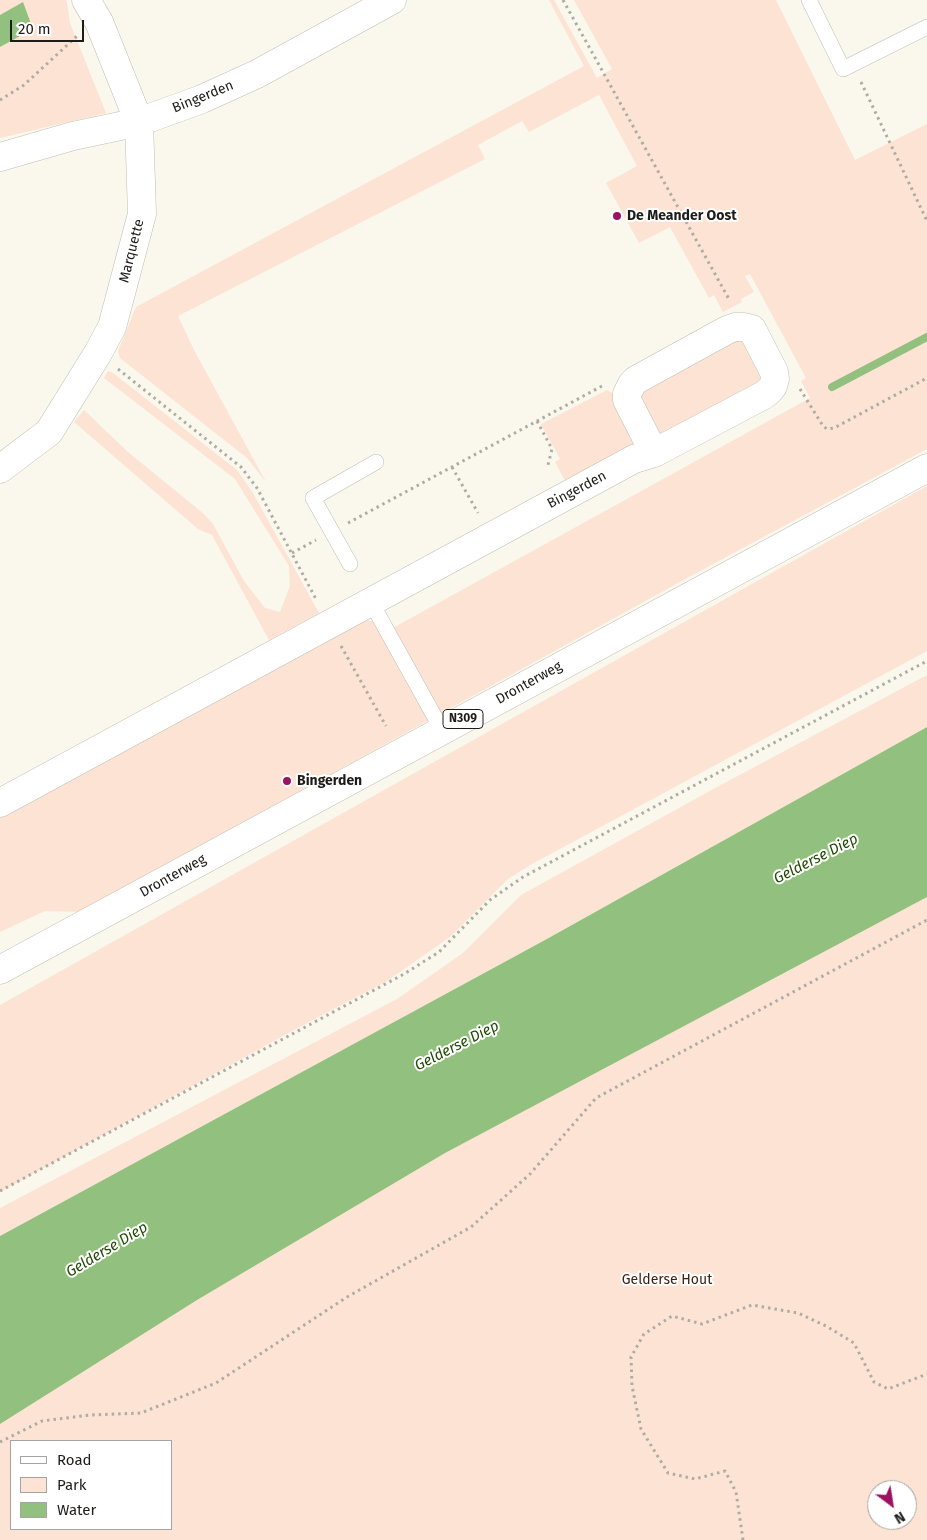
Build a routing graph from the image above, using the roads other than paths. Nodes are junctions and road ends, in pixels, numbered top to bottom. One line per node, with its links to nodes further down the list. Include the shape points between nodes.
1 (86, 0): 5 (street, Marquette, via 99,22)
2 (392, 0): 5 (street, Bingerden, via 257,74)
3 (809, 0): 4 (lane, via 843,69)
4 (927, 27)
5 (139, 122): 6 (street, Bingerden, via 73,136); 10 (street, Marquette, via 142,214 112,328 50,432)
6 (0, 157)
7 (654, 452): 7 (street, Bingerden, via 769,391 775,379 774,372 752,329 735,327 727,330 636,380 628,389 629,406); 12 (street, Bingerden, via 634,459)
8 (376, 462): 11 (lane, via 312,498)
9 (927, 468): 13 (street, Dronterweg / N309)
10 (0, 469)
11 (350, 564)
12 (371, 602): 13 (lane); 14 (street, Bingerden)
13 (442, 730): 15 (street, Dronterweg / N309)
14 (0, 803)
15 (0, 970)

